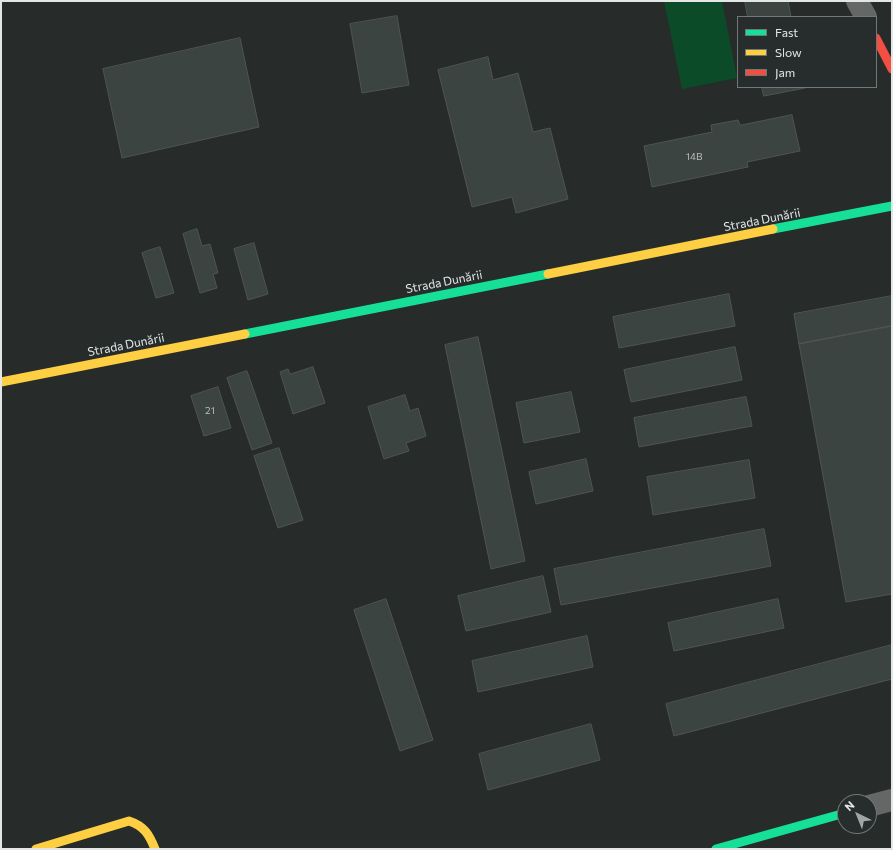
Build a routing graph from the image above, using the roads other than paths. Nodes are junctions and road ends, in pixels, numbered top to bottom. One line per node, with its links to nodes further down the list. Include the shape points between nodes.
1 (857, 1): 2 (street)
2 (865, 16)
3 (877, 40): 4 (main road)
4 (892, 69)
5 (892, 206): 6 (main road, Strada Dunării)
6 (1, 382)
7 (892, 800): 8 (street)
8 (877, 804)
9 (837, 815): 12 (main road)
10 (36, 849): 11 (main road, via 129,821 141,824 150,834)
11 (155, 849)
12 (716, 849)

